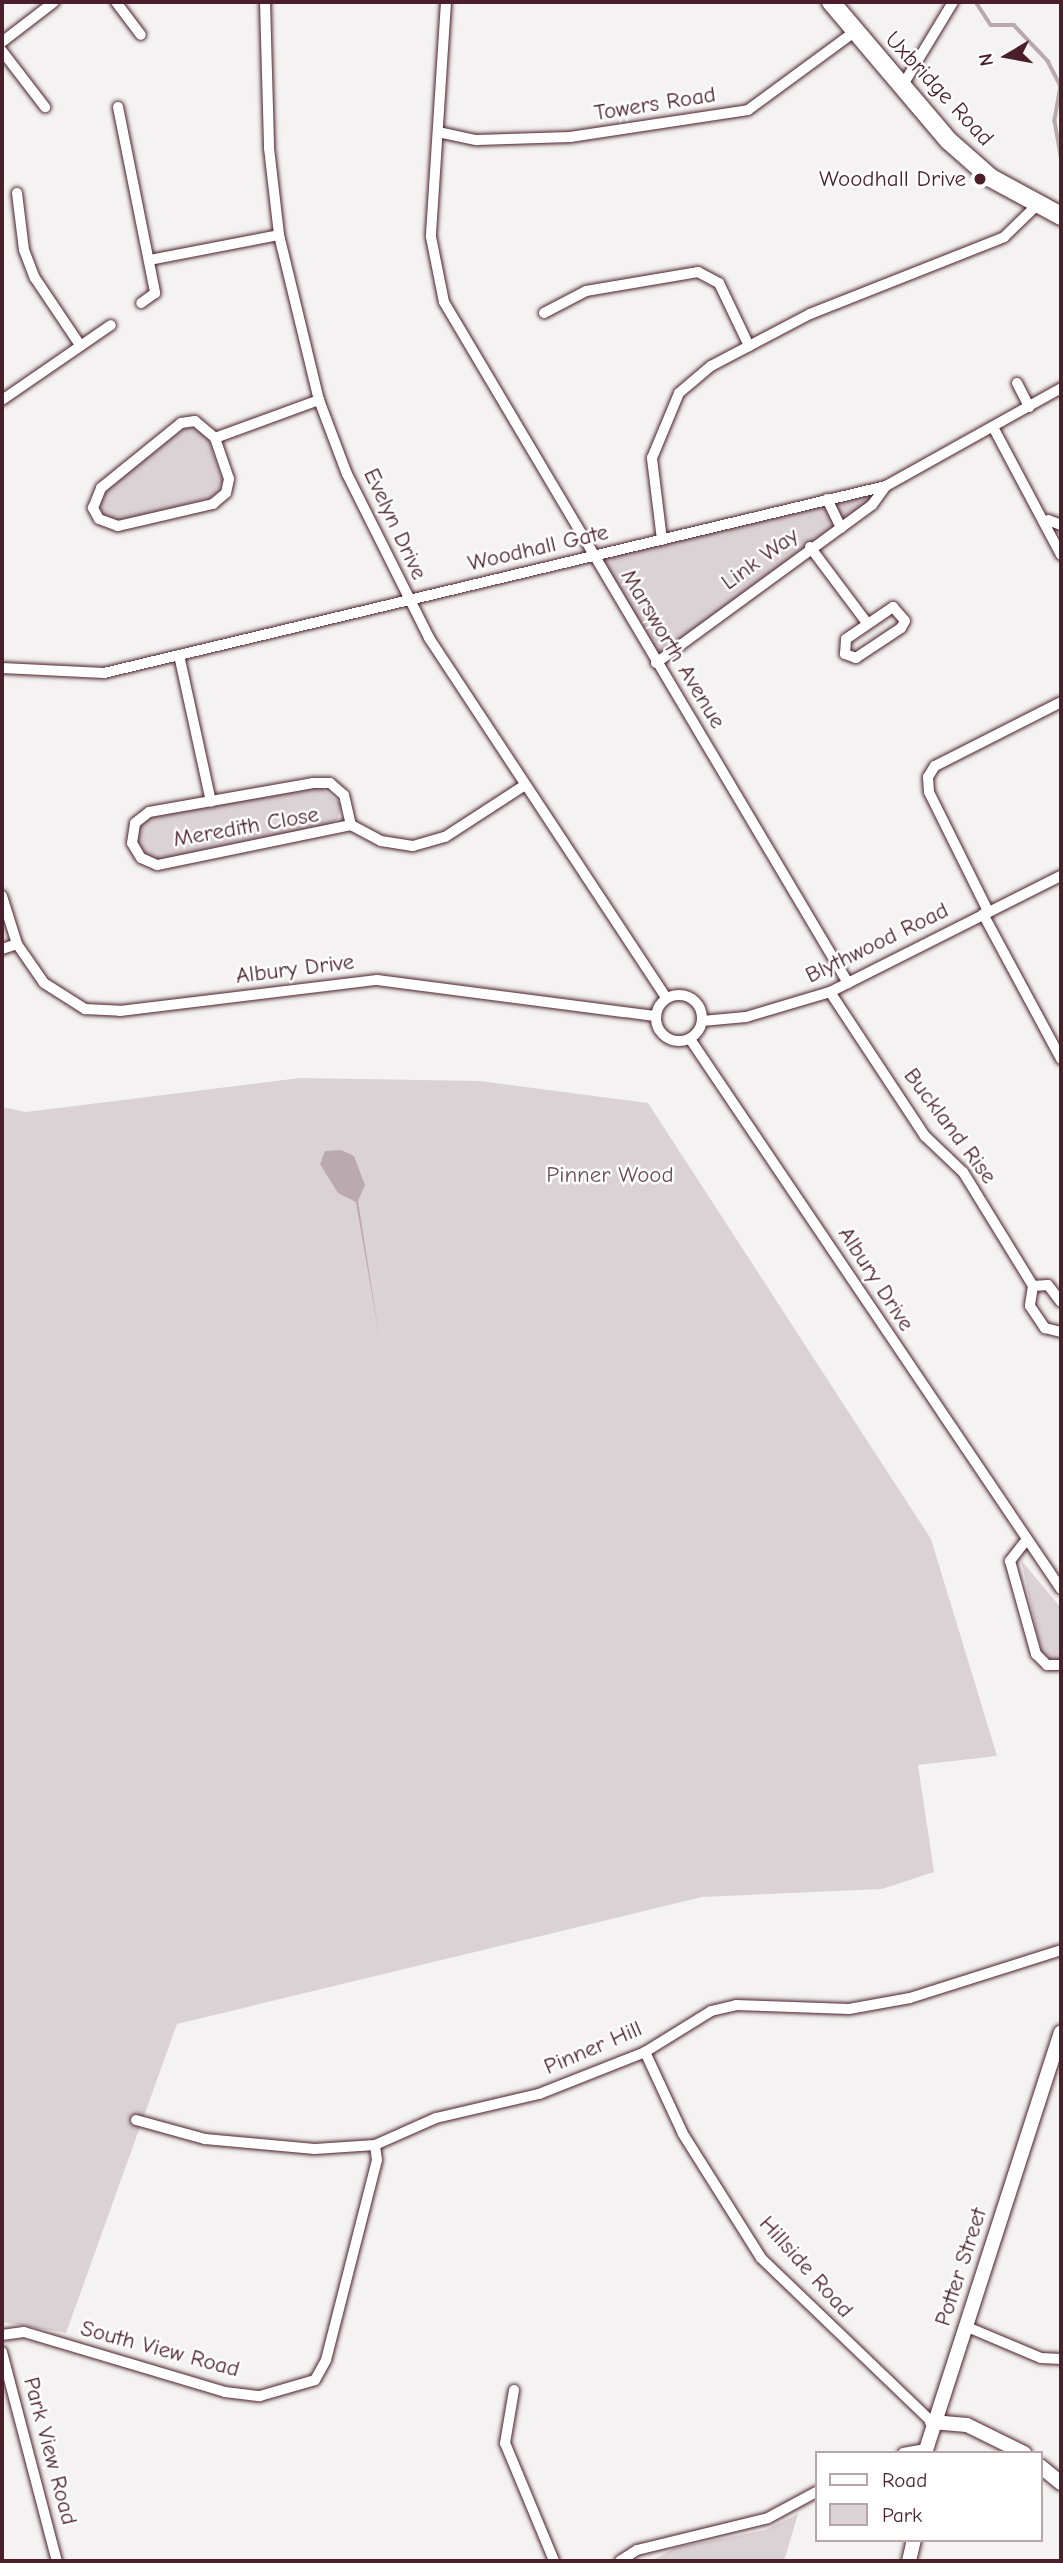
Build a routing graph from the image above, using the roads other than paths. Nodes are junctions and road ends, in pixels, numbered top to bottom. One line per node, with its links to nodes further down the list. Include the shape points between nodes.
1 (54, 2): 9 (street)
2 (116, 2): 8 (street)
3 (265, 2): 18 (street, Evelyn Drive, via 269,148)
4 (446, 2): 14 (street, Marsworth Avenue)
5 (831, 2): 7 (main road, Uxbridge Road)
6 (953, 2): 11 (street)
7 (854, 32): 11 (main road, Uxbridge Road); 14 (street, Towers Road, via 748,110 570,137 477,140)
8 (141, 36)
9 (2, 42)
10 (2, 51): 12 (street)
11 (901, 89): 16 (main road, Uxbridge Road, via 991,178)
12 (45, 107)
13 (118, 107): 19 (street)
14 (438, 132): 40 (street, Marsworth Avenue, via 431,237 436,281)
15 (17, 192): 23 (street, via 24,250 35,278)
16 (1038, 204): 17 (main road, Uxbridge Road); 24 (street, via 1004,237 835,303)
17 (1061, 216)
18 (279, 235): 19 (street); 28 (street, Evelyn Drive)
19 (150, 260): 20 (street, via 155,293)
20 (141, 303)
21 (544, 313): 24 (street, via 586,291 698,272 719,283)
22 (111, 325): 23 (street)
23 (80, 345): 27 (street)
24 (749, 346): 37 (street, via 679,393 659,430 651,485)
25 (1017, 383): 29 (street)
26 (1061, 388): 29 (street, Woodhall Gate)
27 (2, 400)
28 (319, 400): 31 (street); 41 (street, Evelyn Drive)
29 (1029, 407): 30 (street, Woodhall Gate)
30 (993, 427): 32 (street, Woodhall Gate); 34 (street)
31 (215, 438): 31 (street, via 229,479 213,504 118,526 99,519 93,508 101,488 181,423 195,421)
32 (886, 486): 33 (street, Woodhall Gate); 36 (street, Link Way)
33 (827, 499): 36 (street); 37 (street, Woodhall Gate)
34 (1048, 520): 35 (street); 39 (street, via 1047,538)
35 (1061, 525)
36 (841, 528): 38 (street, Link Way)
37 (662, 540): 40 (street, Woodhall Gate)
38 (810, 547): 42 (street); 44 (street, Link Way)
39 (1061, 555)
40 (593, 556): 41 (street, Woodhall Gate); 44 (street, Marsworth Avenue)
41 (408, 601): 43 (street, Woodhall Gate); 47 (street, Evelyn Drive)
42 (867, 623): 42 (street, via 893,607 905,621 850,658 846,639)
43 (179, 655): 45 (street, Woodhall Gate, via 104,673); 48 (street, Meredith Close)
44 (656, 663): 55 (street, Marsworth Avenue)
45 (2, 668)
46 (1061, 702): 52 (street, via 935,766 928,777 929,792)
47 (525, 785): 49 (street, Meredith Close, via 445,837 413,845 381,841); 57 (street, Evelyn Drive)
48 (211, 802): 49 (street, Meredith Close, via 330,783 344,795); 49 (street, Meredith Close, via 149,812 135,823 132,843 141,858 157,865)
49 (351, 825)
50 (1061, 876): 52 (street, Blythwood Road)
51 (2, 896): 53 (street, Albury Drive)
52 (985, 912): 55 (street, Blythwood Road); 61 (street)
53 (17, 944): 54 (street); 58 (street, Albury Drive, via 44,983 86,1009 120,1011 377,980)
54 (2, 949)
55 (848, 984): 56 (street, Blythwood Road)
56 (831, 992): 59 (street, Blythwood Road, via 746,1017); 62 (street, Buckland Rise, via 925,1136 963,1172)
57 (666, 998): 58 (street); 59 (street, via 689,997)
58 (655, 1016): 60 (street, via 669,1040)
59 (702, 1021): 60 (street)
60 (690, 1039): 65 (street, Albury Drive)
61 (1061, 1059)
62 (1033, 1286): 63 (street, Buckland Rise, via 1048,1285); 64 (street, Buckland Rise, via 1030,1306 1045,1328)
63 (1061, 1302)
64 (1061, 1332)
65 (1024, 1543): 66 (street, Albury Drive); 67 (street, via 1010,1561 1036,1654 1047,1665)
66 (1061, 1589)
67 (1061, 1665)
68 (1061, 1950): 70 (street, Pinner Hill, via 911,1998 849,2009 736,2005 711,2011)
69 (1061, 2032): 73 (street, Potter Street)
70 (645, 2052): 72 (street, Pinner Hill, via 540,2094 436,2118); 78 (street, Hillside Road, via 684,2134 761,2258)
71 (136, 2120): 72 (street, Pinner Hill, via 205,2139 316,2149)
72 (375, 2145): 74 (street, South View Road, via 377,2160 326,2360 315,2380 260,2396 225,2392 24,2332)
73 (965, 2326): 76 (street, via 1041,2358); 78 (street, Potter Street)
74 (2, 2335)
75 (2, 2352): 85 (street, Park View Road)
76 (1061, 2359)
77 (514, 2390): 86 (street, via 505,2443)
78 (932, 2423): 79 (street); 80 (street, via 967,2425)
79 (925, 2451)
80 (1020, 2451)
81 (1042, 2468): 82 (street)
82 (1061, 2483)
83 (814, 2493): 87 (street, via 768,2518 637,2550)
84 (914, 2542): 88 (street)
85 (57, 2561)
86 (554, 2561)
87 (620, 2561)
88 (909, 2561)

